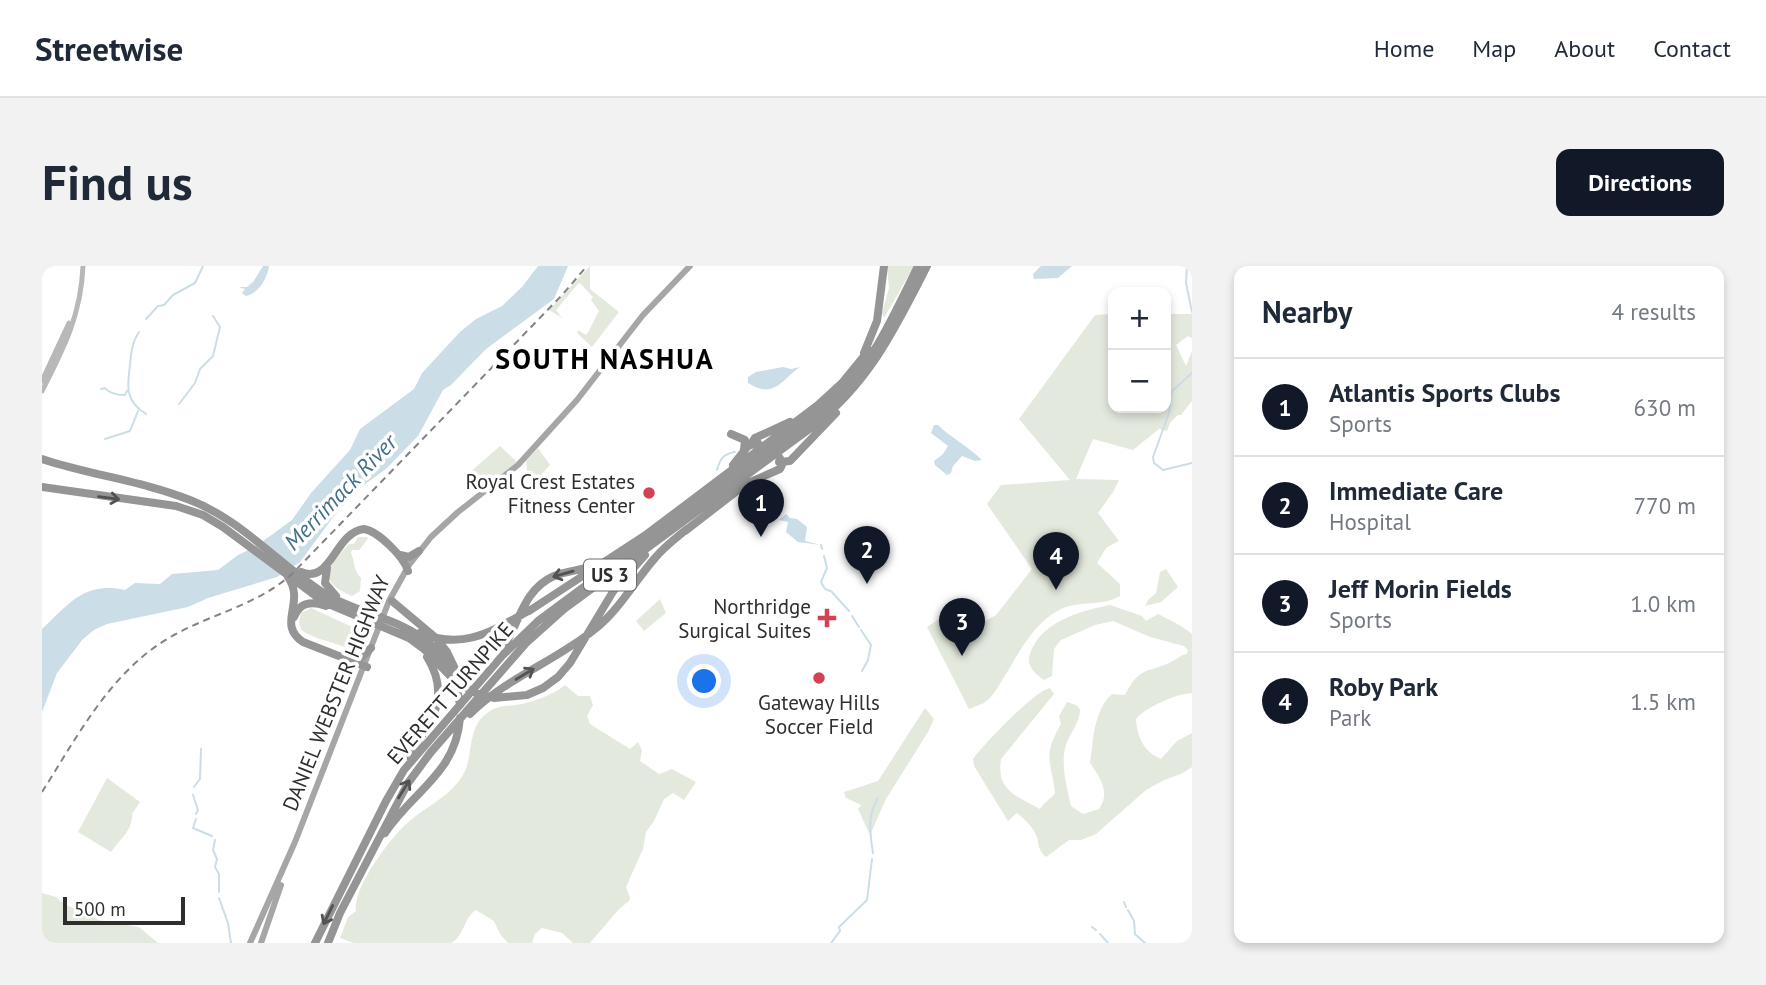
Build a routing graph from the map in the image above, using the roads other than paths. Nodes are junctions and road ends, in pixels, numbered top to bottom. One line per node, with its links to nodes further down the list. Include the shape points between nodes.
1 (82, 266): 9 (main road, via 76,308); 11 (main road, via 77,314)
2 (693, 266): 25 (main road, DANIEL WEBSTER HIGHWAY, via 639,319 577,400 518,465 450,519); 27 (main road, DANIEL WEBSTER HIGHWAY, via 519,467 446,526)
3 (884, 266): 10 (highway, via 872,337)
4 (919, 266): 6 (highway, US 3)
5 (927, 266): 6 (highway, US 3)
6 (910, 290): 7 (highway, EVERETT TURNPIKE / US 3); 8 (highway, EVERETT TURNPIKE / US 3)
7 (896, 309): 10 (highway); 16 (highway, EVERETT TURNPIKE / US 3, via 873,353 848,386)
8 (884, 348): 16 (highway, EVERETT TURNPIKE / US 3, via 839,404); 16 (highway, via 851,396 790,461)
9 (42, 381)
10 (844, 381): 12 (highway)
11 (42, 391)
12 (823, 402): 14 (highway, via 755,438); 16 (highway)
13 (731, 434): 15 (highway, via 745,440)
14 (758, 450): 15 (highway); 16 (highway, EVERETT TURNPIKE / US 3); 19 (highway); 20 (highway, EVERETT TURNPIKE / US 3); 24 (highway, EVERETT TURNPIKE / US 3)
15 (743, 452): 19 (highway)
16 (779, 456): 21 (highway, via 780,469 746,484)
17 (42, 459): 23 (highway, via 192,500 218,514)
18 (42, 487): 23 (highway, one-way to 23, via 181,507)
19 (683, 507): 26 (highway)
20 (698, 510): 30 (highway, via 638,562); 39 (highway, EVERETT TURNPIKE / US 3, via 547,622)
21 (687, 529): 30 (highway, via 635,570); 39 (highway, one-way to 21, via 595,629 658,555)
22 (379, 536): 25 (highway, via 401,556); 27 (highway); 28 (highway, via 367,529 352,532 322,570)
23 (248, 541): 28 (highway); 28 (highway)
24 (645, 543): 31 (highway); 38 (highway, EVERETT TURNPIKE / US 3, via 527,631)
25 (419, 551): 27 (main road, DANIEL WEBSTER HIGHWAY)
26 (617, 554): 31 (highway); 31 (highway, one-way to 31, via 548,579 534,590)
27 (407, 569): 29 (main road, DANIEL WEBSTER HIGHWAY); 33 (highway, via 376,537 362,532 349,538 326,570 324,580 330,591); 35 (main road, DANIEL WEBSTER HIGHWAY)
28 (299, 580): 32 (highway, via 324,602); 33 (highway); 37 (highway, via 290,625 295,635)
29 (392, 601): 37 (main road, DANIEL WEBSTER HIGHWAY); 40 (highway, via 442,644 457,674 464,703 463,731 454,755 441,775)
30 (604, 606): 34 (highway, via 566,668 549,685 527,695 503,698 468,690 417,643)
31 (525, 611): 34 (highway, via 481,636 459,640); 38 (highway)
32 (347, 613): 33 (highway); 36 (highway, via 310,603 294,617 301,637)
33 (373, 620): 34 (highway)
34 (390, 626): 40 (highway, via 416,634 435,648 450,670 459,699 454,749); 42 (highway, via 428,658 438,682 438,703 431,723 387,789)
35 (371, 648): 36 (highway, via 359,657); 37 (main road, DANIEL WEBSTER HIGHWAY)
36 (338, 652): 37 (highway)
37 (365, 665): 43 (main road, DANIEL WEBSTER HIGHWAY); 44 (main road, DANIEL WEBSTER HIGHWAY)
38 (468, 694): 42 (highway, EVERETT TURNPIKE / US 3, via 402,772)
39 (470, 711): 41 (highway, EVERETT TURNPIKE, one-way to 39, via 423,761)
40 (416, 798): 41 (highway, via 389,827)
41 (366, 863): 46 (highway, EVERETT TURNPIKE)
42 (348, 876): 45 (highway, EVERETT TURNPIKE / US 3, one-way to 45)
43 (250, 943)
44 (261, 943)
45 (316, 943)
46 (328, 943)

